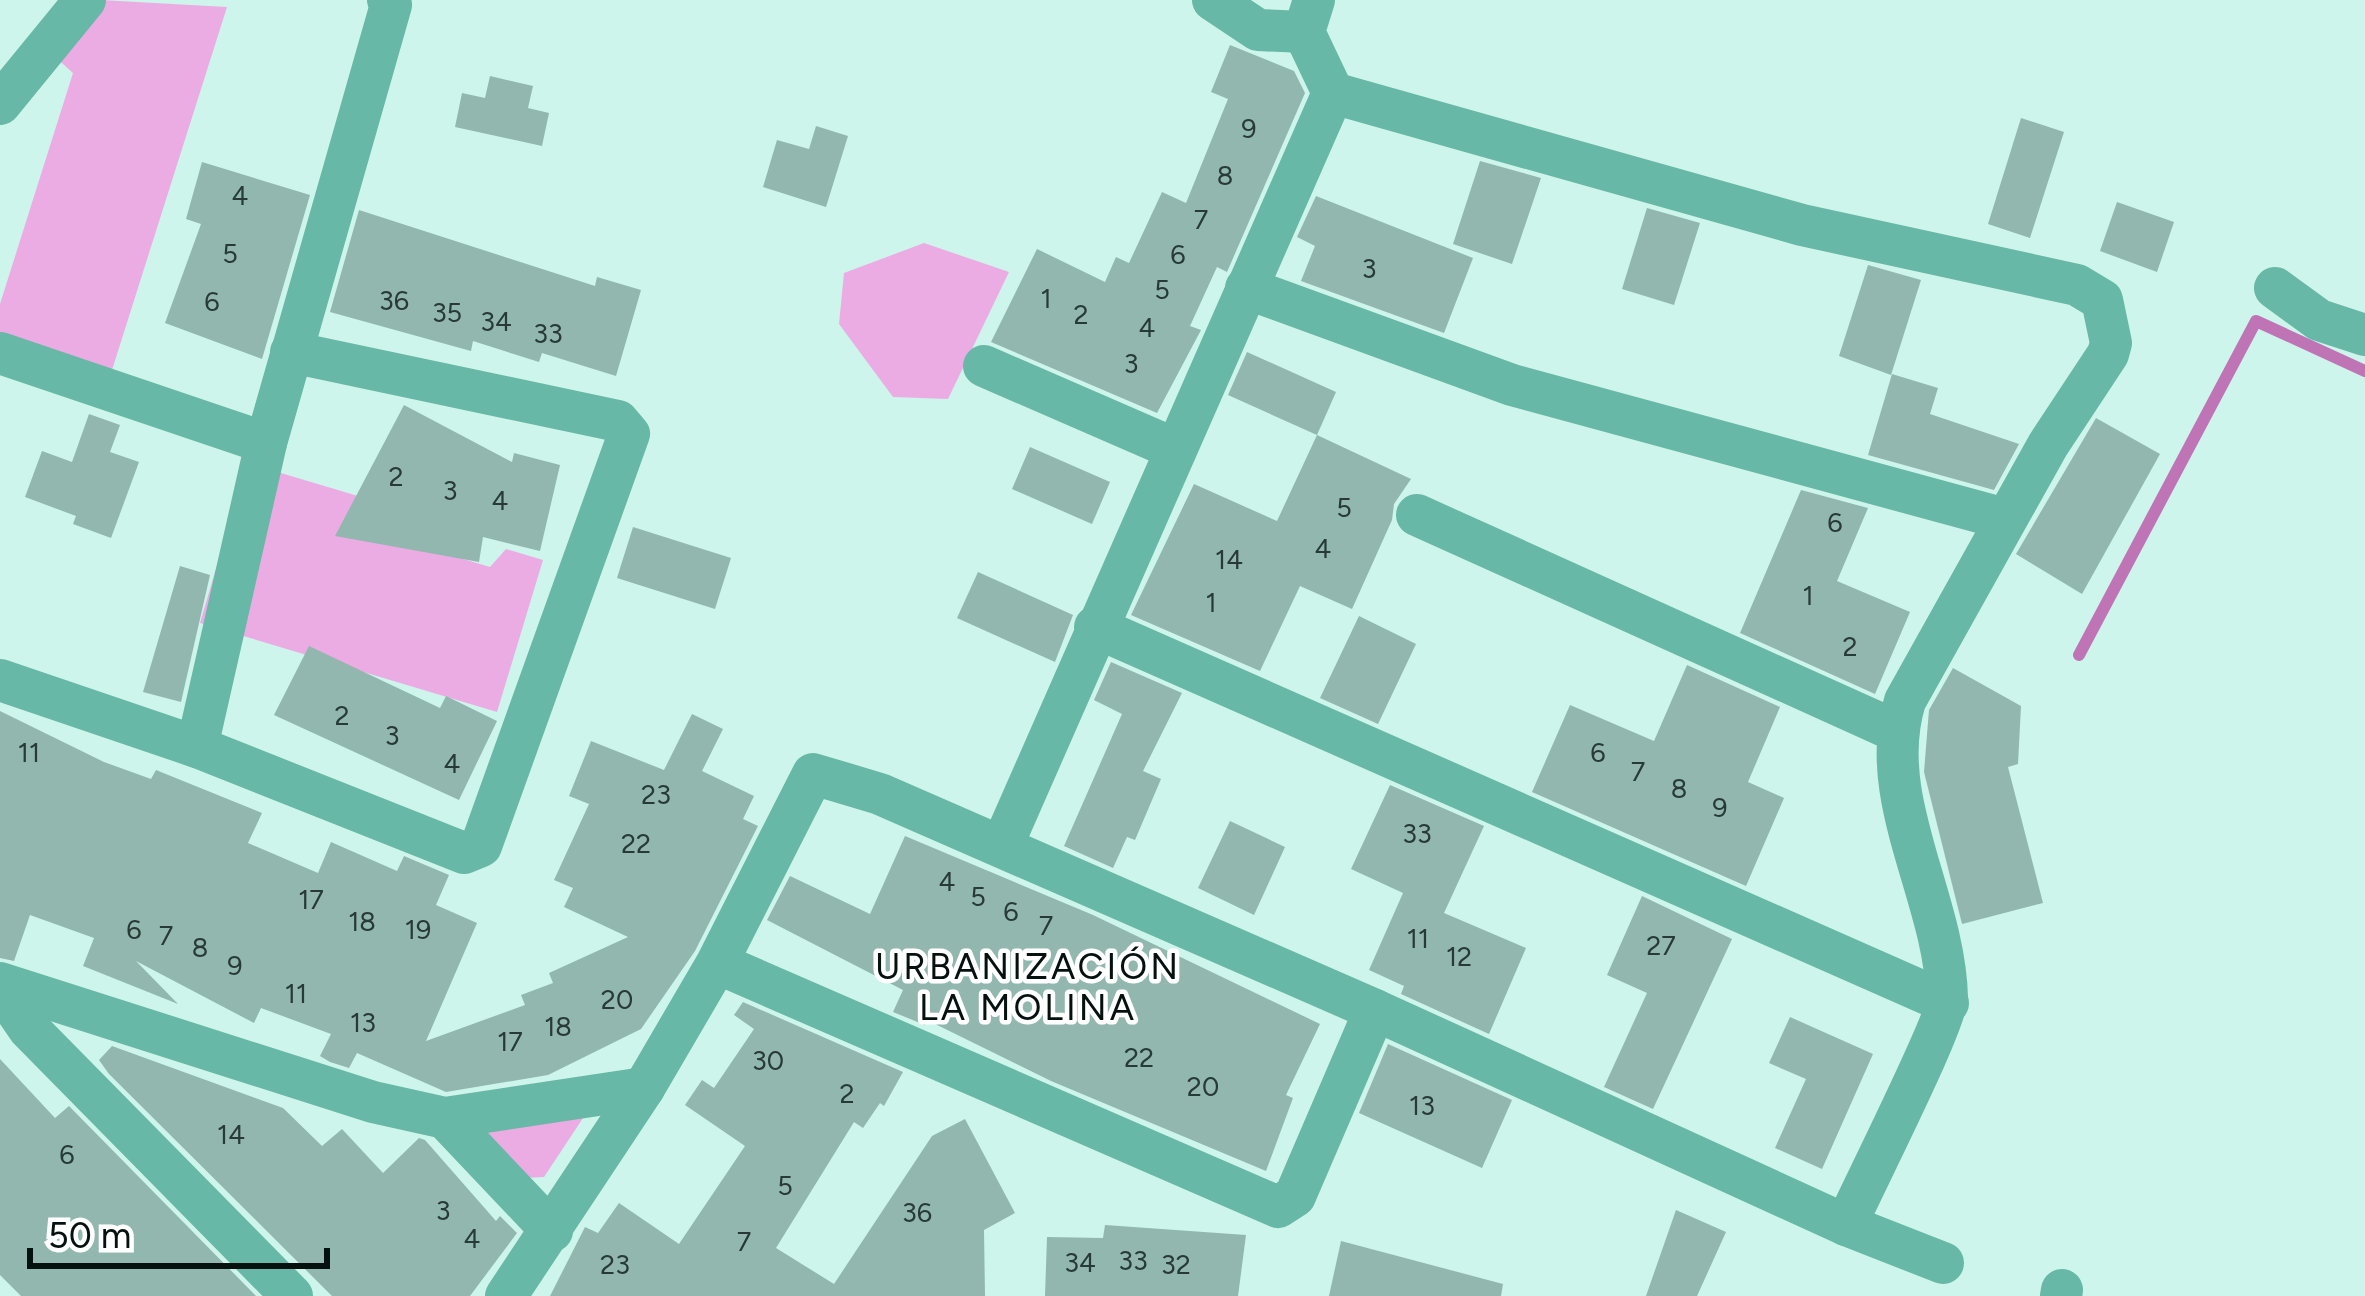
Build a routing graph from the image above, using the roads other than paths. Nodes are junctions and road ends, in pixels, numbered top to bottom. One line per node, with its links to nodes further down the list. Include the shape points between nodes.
1 (85, 0): 6 (street)
2 (388, 0): 10 (street)
3 (1213, 0): 4 (street, via 1258,30)
4 (1309, 16): 5 (street)
5 (1333, 93): 8 (street); 16 (street, via 1802,225 2091,292 2102,300 2108,354)
6 (0, 104)
7 (2275, 288): 9 (street, via 2320,320)
8 (1246, 289): 14 (street); 16 (street, via 1535,392)
9 (2365, 335)
10 (292, 352): 13 (street); 20 (street, via 618,421 629,434 481,846 464,853)
11 (0, 353): 13 (street)
12 (984, 366): 14 (street)
13 (266, 442): 20 (street)
14 (1175, 449): 17 (street)
15 (1417, 515): 19 (street)
16 (2005, 518): 19 (street)
17 (1095, 627): 21 (street); 24 (street)
18 (0, 680): 20 (street)
19 (1896, 731): 24 (street, via 1896,771)
20 (197, 746)
21 (1002, 846): 22 (street, via 813,774); 25 (street)
22 (718, 963): 25 (street, via 1277,1208 1294,1196); 26 (street)
23 (0, 985): 27 (street); 31 (street, via 29,1029)
24 (1948, 1003): 28 (street)
25 (1375, 1010): 28 (street)
26 (644, 1088): 27 (street); 29 (street)
27 (445, 1118): 29 (street)
28 (1846, 1225): 30 (street)
29 (552, 1231): 32 (street)
30 (1942, 1263)
31 (292, 1296)
32 (506, 1296)

